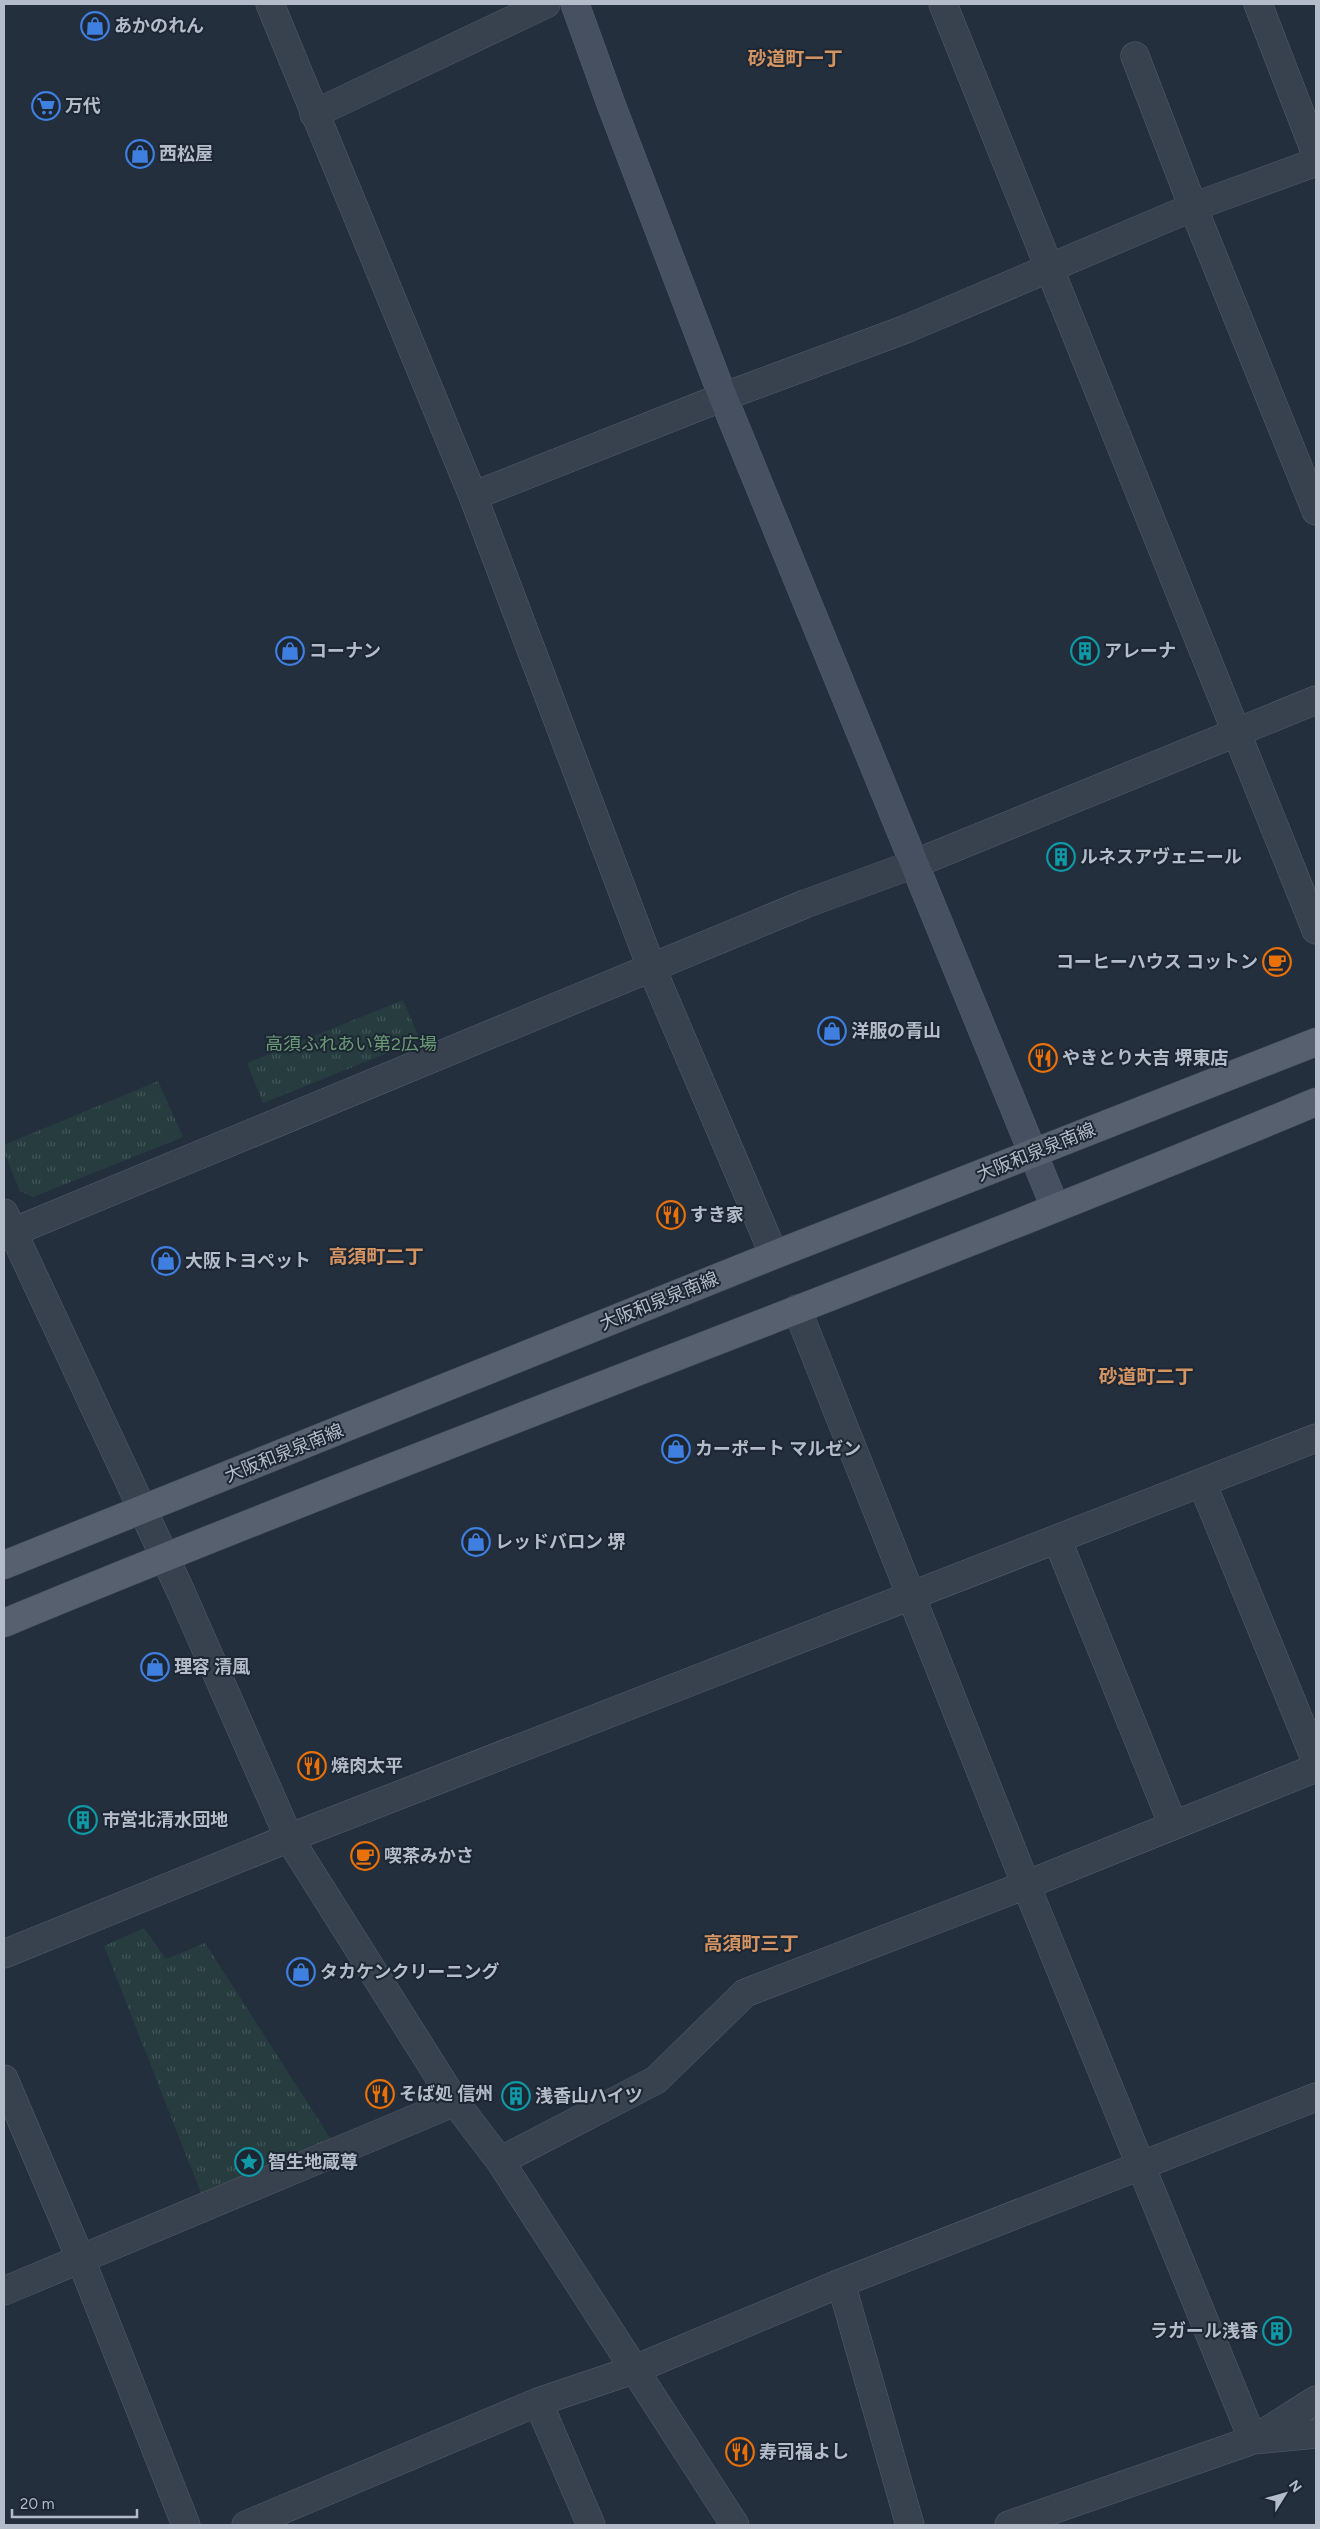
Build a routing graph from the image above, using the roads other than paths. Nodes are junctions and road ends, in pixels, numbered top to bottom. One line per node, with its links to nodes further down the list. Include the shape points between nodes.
1 (270, 4): 7 (street)
2 (546, 4): 7 (street)
3 (575, 4): 12 (street)
4 (943, 4): 11 (street)
5 (1258, 4): 8 (street)
6 (1135, 56): 10 (street)
7 (314, 114): 13 (street)
8 (1316, 154)
9 (1316, 162): 10 (street)
10 (1193, 207): 11 (street); 14 (street)
11 (1050, 268): 12 (street, via 906,329); 16 (street)
12 (723, 396): 13 (street); 17 (street)
13 (473, 496): 19 (street)
14 (1316, 511)
15 (1316, 700): 16 (street)
16 (1236, 731): 17 (street); 18 (street)
17 (914, 864): 19 (street, via 805,904); 22 (street)
18 (1316, 930)
19 (652, 969): 24 (street); 25 (street)
20 (1316, 1042): 22 (main road, 大阪和泉泉南線)
21 (1316, 1102): 23 (main road)
22 (1034, 1154): 23 (street); 25 (main road, 大阪和泉泉南線)
23 (1055, 1207): 26 (main road)
24 (8, 1223): 29 (street)
25 (774, 1255): 29 (main road, 大阪和泉泉南線)
26 (797, 1309): 31 (main road); 33 (street)
27 (1316, 1438): 28 (street)
28 (1202, 1483): 30 (street); 35 (street)
29 (141, 1511): 31 (street); 32 (main road, 大阪和泉泉南線)
30 (1058, 1539): 33 (street); 37 (street)
31 (163, 1556): 34 (main road); 38 (street)
32 (4, 1565)
33 (912, 1596): 38 (street); 39 (street)
34 (4, 1623)
35 (1316, 1761)
36 (1316, 1768): 37 (street)
37 (1173, 1825): 39 (street)
38 (289, 1838): 40 (street); 43 (street)
39 (1026, 1885): 44 (street, via 745,1993 656,2080); 45 (street)
40 (4, 1954)
41 (4, 2079): 46 (street)
42 (1316, 2097): 45 (street)
43 (455, 2102): 44 (street); 46 (street)
44 (500, 2161): 49 (street)
45 (1141, 2165): 47 (street); 53 (street)
46 (81, 2260): 48 (street); 54 (street)
47 (841, 2283): 49 (street); 58 (street)
48 (4, 2291)
49 (633, 2370): 51 (street); 57 (street)
50 (1316, 2400): 53 (street)
51 (538, 2402): 55 (street); 56 (street)
52 (1316, 2434): 53 (street)
53 (1253, 2440): 59 (street)
54 (186, 2525)
55 (246, 2525)
56 (591, 2525)
57 (735, 2525)
58 (910, 2525)
59 (1009, 2525)

